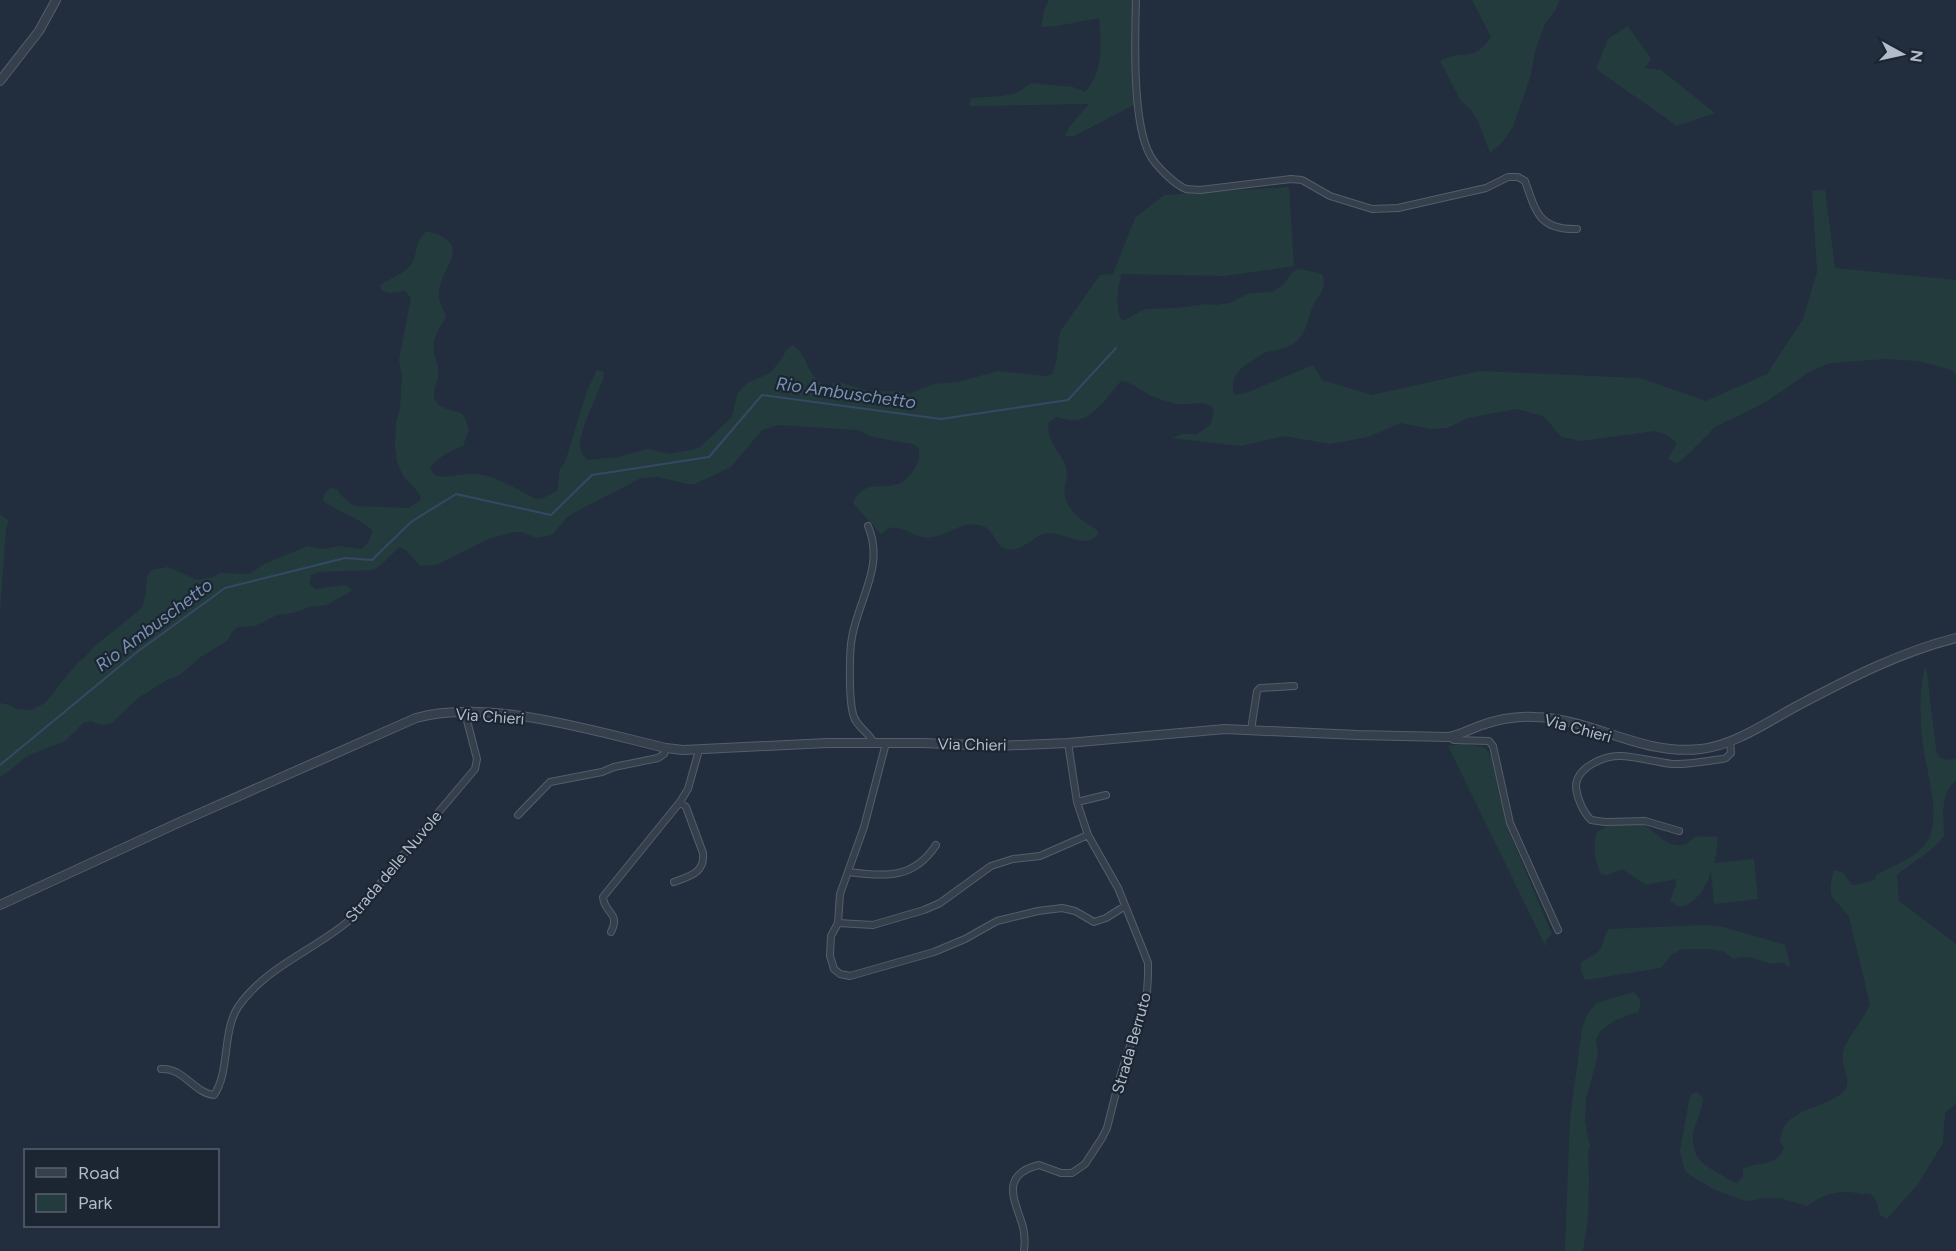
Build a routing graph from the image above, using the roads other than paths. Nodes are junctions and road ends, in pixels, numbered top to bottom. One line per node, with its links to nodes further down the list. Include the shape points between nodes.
1 (56, 0): 3 (street, via 39,31)
2 (1136, 0): 4 (street, via 1142,135 1161,170 1185,189 1302,180 1330,196 1372,209 1398,208 1518,177 1525,181 1543,221)
3 (0, 81)
4 (1577, 229)
5 (867, 526): 12 (street, via 873,539 874,563 852,637 850,675 855,721)
6 (1956, 638): 11 (street, Via Chieri, via 1870,668)
7 (1294, 686): 9 (street, via 1257,691)
8 (465, 713): 15 (street, Via Chieri, via 500,713 552,722); 26 (street, Via Chieri, via 434,713 416,718); 31 (street, Strada delle Nuvole, via 477,759 475,769 347,923 255,986 237,1009 214,1095 175,1071)
9 (1251, 730): 10 (street, Via Chieri); 14 (street, Via Chieri)
10 (1448, 737): 11 (street, Via Chieri, via 1506,719 1536,717 1563,720 1623,740 1671,749 1702,749); 29 (street, via 1489,741 1493,746 1510,823)
11 (1731, 741): 21 (street, via 1731,753 1723,759 1674,764 1620,756 1592,764 1580,773 1576,784 1578,798 1591,820 1645,821)
12 (874, 743): 13 (street, Via Chieri); 16 (street, Via Chieri)
13 (886, 743): 14 (street, Via Chieri); 24 (street)
14 (1068, 743): 19 (street, Strada Berruto)
15 (666, 748): 16 (street, Via Chieri); 20 (street, via 658,758 550,782)
16 (699, 750): 18 (street, via 688,789)
17 (1106, 795): 19 (street)
18 (680, 802): 25 (street, via 686,807 704,861 694,875); 30 (street, via 605,893 602,900 615,922)
19 (1077, 802): 22 (street, Strada Berruto)
20 (518, 815)
21 (1679, 831)
22 (1088, 835): 27 (street, Strada Berruto); 28 (street, via 1040,856 991,866 924,910 873,925)
23 (936, 845): 24 (street, via 930,855 908,871)
24 (849, 872): 28 (street, via 840,894)
25 (674, 882)
26 (0, 905)
27 (1125, 906): 28 (street, via 1094,922 1062,908 1006,918 934,952 850,976 834,969 830,956 831,936); 32 (street, Strada Berruto, via 1148,963 1147,992 1107,1128 1085,1164 1072,1173 1039,1165 1016,1180 1013,1198 1024,1230)
28 (838, 923)
29 (1558, 930)
30 (611, 932)
31 (161, 1069)
32 (1024, 1251)

